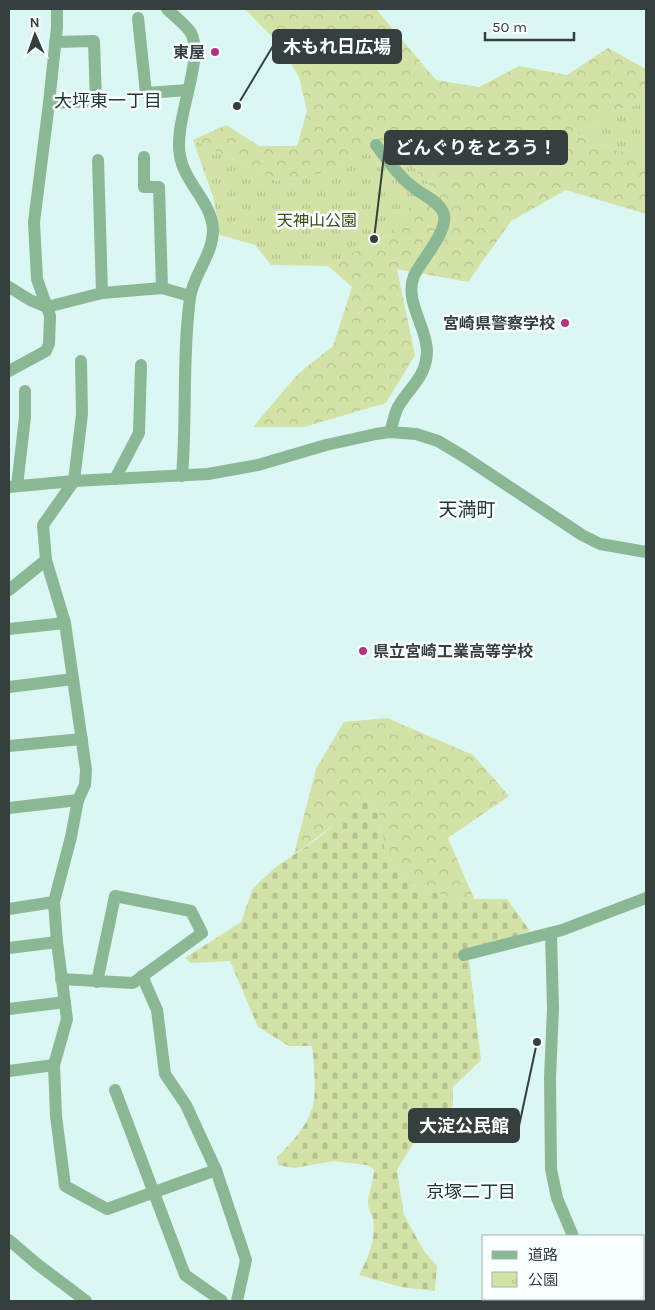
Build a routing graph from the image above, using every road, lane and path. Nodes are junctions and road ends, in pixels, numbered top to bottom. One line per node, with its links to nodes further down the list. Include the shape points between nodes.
1 (57, 9): 4 (street)
2 (166, 9): 5 (street, via 191,32 195,54)
3 (138, 18): 5 (street, via 146,93)
4 (55, 42): 6 (street); 6 (street, via 94,41 96,101)
5 (188, 90): 13 (street, via 178,135 179,154 184,171 209,210 213,231 209,250)
6 (49, 102): 14 (street, via 34,222 37,279)
7 (376, 145): 19 (street, via 398,174 436,203 446,218 414,276 412,286 412,298 426,340 426,363 421,377 399,406)
8 (144, 157): 11 (street, via 144,187 159,186)
9 (98, 160): 12 (street)
10 (9, 287): 14 (street)
11 (162, 288): 12 (street); 13 (street)
12 (102, 293): 14 (street)
13 (190, 296): 20 (street)
14 (47, 307): 17 (street, via 50,325 46,351)
15 (81, 361): 22 (street, via 82,414)
16 (141, 364): 21 (street, via 139,433)
17 (9, 371)
18 (25, 391): 23 (street, via 25,417)
19 (390, 432): 20 (street, via 354,438 241,468); 24 (street, via 416,434 438,441 600,544)
20 (182, 476): 21 (street)
21 (115, 479): 22 (street)
22 (74, 481): 23 (street); 25 (street, via 43,525)
23 (13, 486)
24 (646, 552)
25 (46, 560): 26 (street); 27 (street)
26 (9, 590)
27 (65, 623): 28 (street); 29 (street)
28 (9, 629)
29 (73, 679): 30 (street); 31 (street)
30 (9, 687)
31 (82, 739): 32 (street); 33 (street, via 86,770 85,785)
32 (9, 746)
33 (78, 800): 34 (street); 36 (street)
34 (9, 808)
35 (646, 898): 38 (street)
36 (54, 902): 37 (street); 39 (street)
37 (9, 909)
38 (551, 933): 41 (street); 52 (street, via 551,1169 557,1198)
39 (57, 942): 40 (street); 43 (street)
40 (9, 948)
41 (464, 955)
42 (142, 976): 44 (street, via 133,983); 44 (street, via 202,933 191,911 115,896); 50 (street, via 157,1010 165,1074 186,1105)
43 (61, 979): 44 (street); 45 (street)
44 (97, 982)
45 (65, 1002): 46 (street); 47 (street, via 67,1019)
46 (9, 1009)
47 (54, 1065): 48 (street); 51 (street, via 56,1116 65,1186 107,1209)
48 (9, 1071)
49 (115, 1090): 51 (street)
50 (216, 1170): 51 (street); 56 (street, via 246,1260)
51 (154, 1191): 55 (street, via 185,1275)
52 (573, 1235)
53 (9, 1240): 54 (street)
54 (84, 1301)
55 (222, 1301)
56 (237, 1301)

